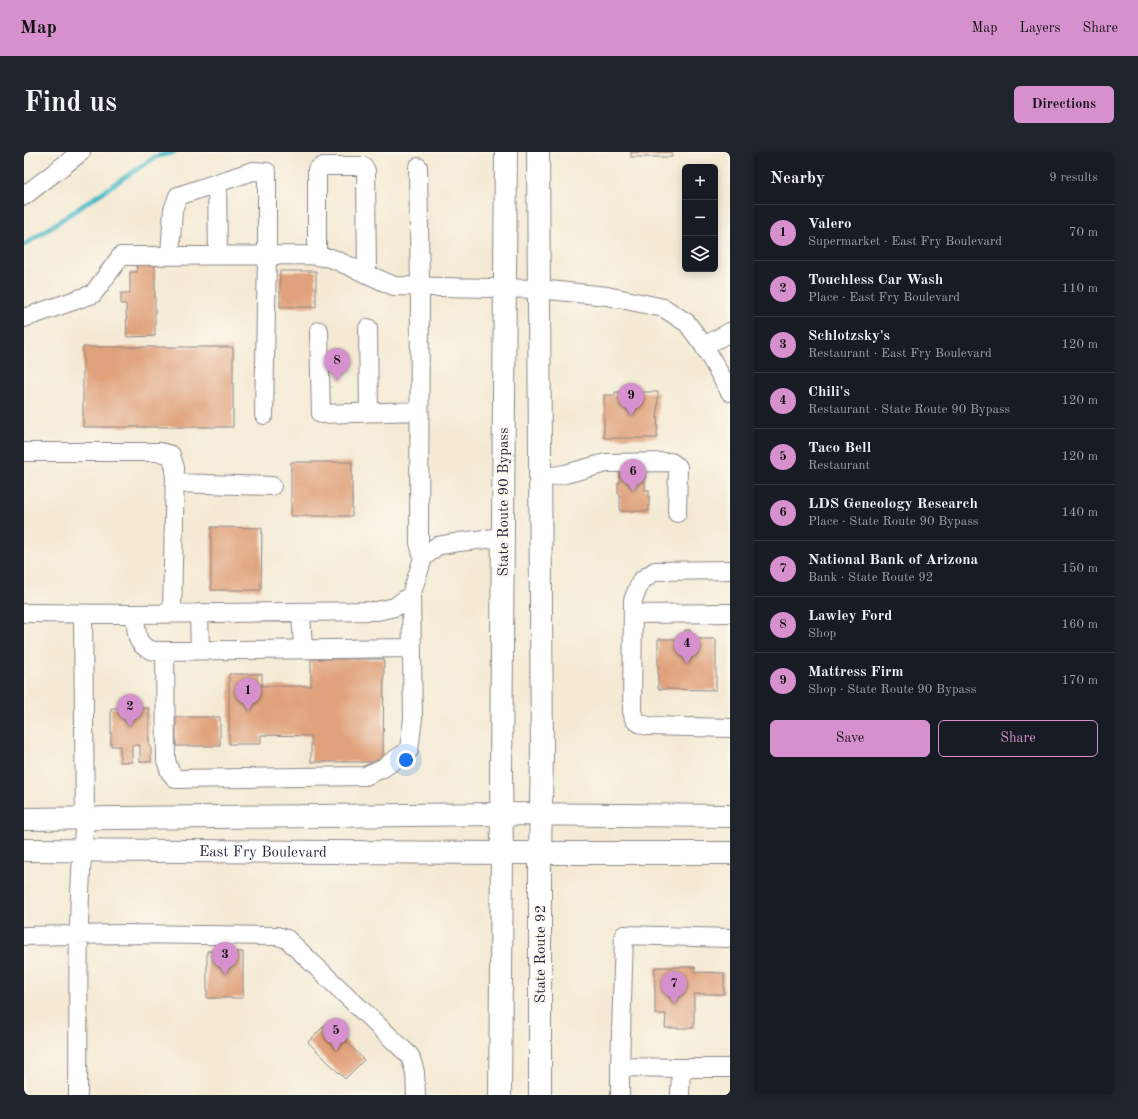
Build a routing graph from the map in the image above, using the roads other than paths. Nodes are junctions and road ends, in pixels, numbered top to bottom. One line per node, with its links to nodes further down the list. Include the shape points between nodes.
1 (82, 152): 6 (lane)
2 (506, 152): 13 (main road, State Route 90 Bypass)
3 (538, 152): 14 (main road)
4 (418, 167): 12 (lane)
5 (217, 183): 7 (lane, via 178,196 173,210); 8 (lane); 9 (lane, via 253,171 267,172)
6 (24, 196)
7 (170, 256): 8 (lane); 15 (lane, via 120,256 93,294)
8 (218, 256): 9 (lane)
9 (267, 256): 10 (lane); 23 (lane)
10 (317, 256): 11 (lane, via 330,258); 11 (lane, via 317,170 323,166 363,166 366,171)
11 (367, 274): 12 (lane, via 394,286)
12 (420, 287): 13 (lane); 21 (lane)
13 (504, 288): 14 (lane); 29 (main road, State Route 90 Bypass)
14 (539, 289): 19 (lane, via 607,296 664,308 687,323); 25 (main road)
15 (24, 318)
16 (368, 328): 22 (lane)
17 (319, 331): 22 (lane, via 321,414)
18 (730, 332): 19 (lane)
19 (704, 346): 20 (lane)
20 (730, 392)
21 (419, 411): 22 (lane); 30 (lane, via 419,543)
22 (369, 412)
23 (264, 415)
24 (24, 452): 26 (lane, via 160,452 171,455 175,468)
25 (541, 478): 28 (lane, via 606,463 671,462 678,467); 47 (main road)
26 (174, 483): 27 (lane); 39 (lane)
27 (272, 486)
28 (677, 513)
29 (504, 537): 30 (lane, via 437,546); 46 (main road, State Route 90 Bypass)
30 (423, 558): 32 (lane)
31 (730, 570): 40 (lane, via 655,571 641,581 633,600)
32 (411, 595): 33 (lane, via 395,607 377,611); 41 (lane)
33 (301, 612): 34 (lane); 42 (lane)
34 (198, 613): 39 (lane); 43 (lane)
35 (730, 613): 40 (lane)
36 (24, 614): 37 (lane)
37 (83, 614): 38 (lane); 50 (lane)
38 (135, 614): 39 (lane); 44 (lane, via 137,640 146,650)
39 (172, 614)
40 (633, 614): 45 (lane, via 634,719 648,726)
41 (412, 648): 42 (lane); 44 (lane, via 413,718 409,750 383,768 365,776 176,779 170,772 166,760)
42 (303, 649): 43 (lane)
43 (200, 650): 44 (lane)
44 (165, 651)
45 (730, 728)
46 (501, 814): 47 (main road); 50 (main road); 53 (main road, State Route 90 Bypass)
47 (540, 814): 48 (main road); 54 (main road, State Route 92)
48 (730, 816)
49 (24, 819): 50 (main road)
50 (85, 819): 52 (lane)
51 (24, 850): 52 (main road, East Fry Boulevard)
52 (82, 850): 53 (main road, East Fry Boulevard); 56 (lane)
53 (502, 853): 54 (main road, East Fry Boulevard); 64 (main road)
54 (540, 853): 55 (main road, East Fry Boulevard); 65 (main road, State Route 92)
55 (730, 853)
56 (80, 935): 57 (lane); 62 (lane); 63 (lane, via 277,936 287,939 410,1056 416,1072)
57 (24, 936)
58 (730, 938): 59 (lane, via 624,935)
59 (620, 1067): 60 (lane); 66 (lane)
60 (681, 1068): 61 (lane); 67 (lane)
61 (730, 1068)
62 (78, 1095)
63 (416, 1095)
64 (500, 1095)
65 (540, 1095)
66 (620, 1095)
67 (680, 1095)

